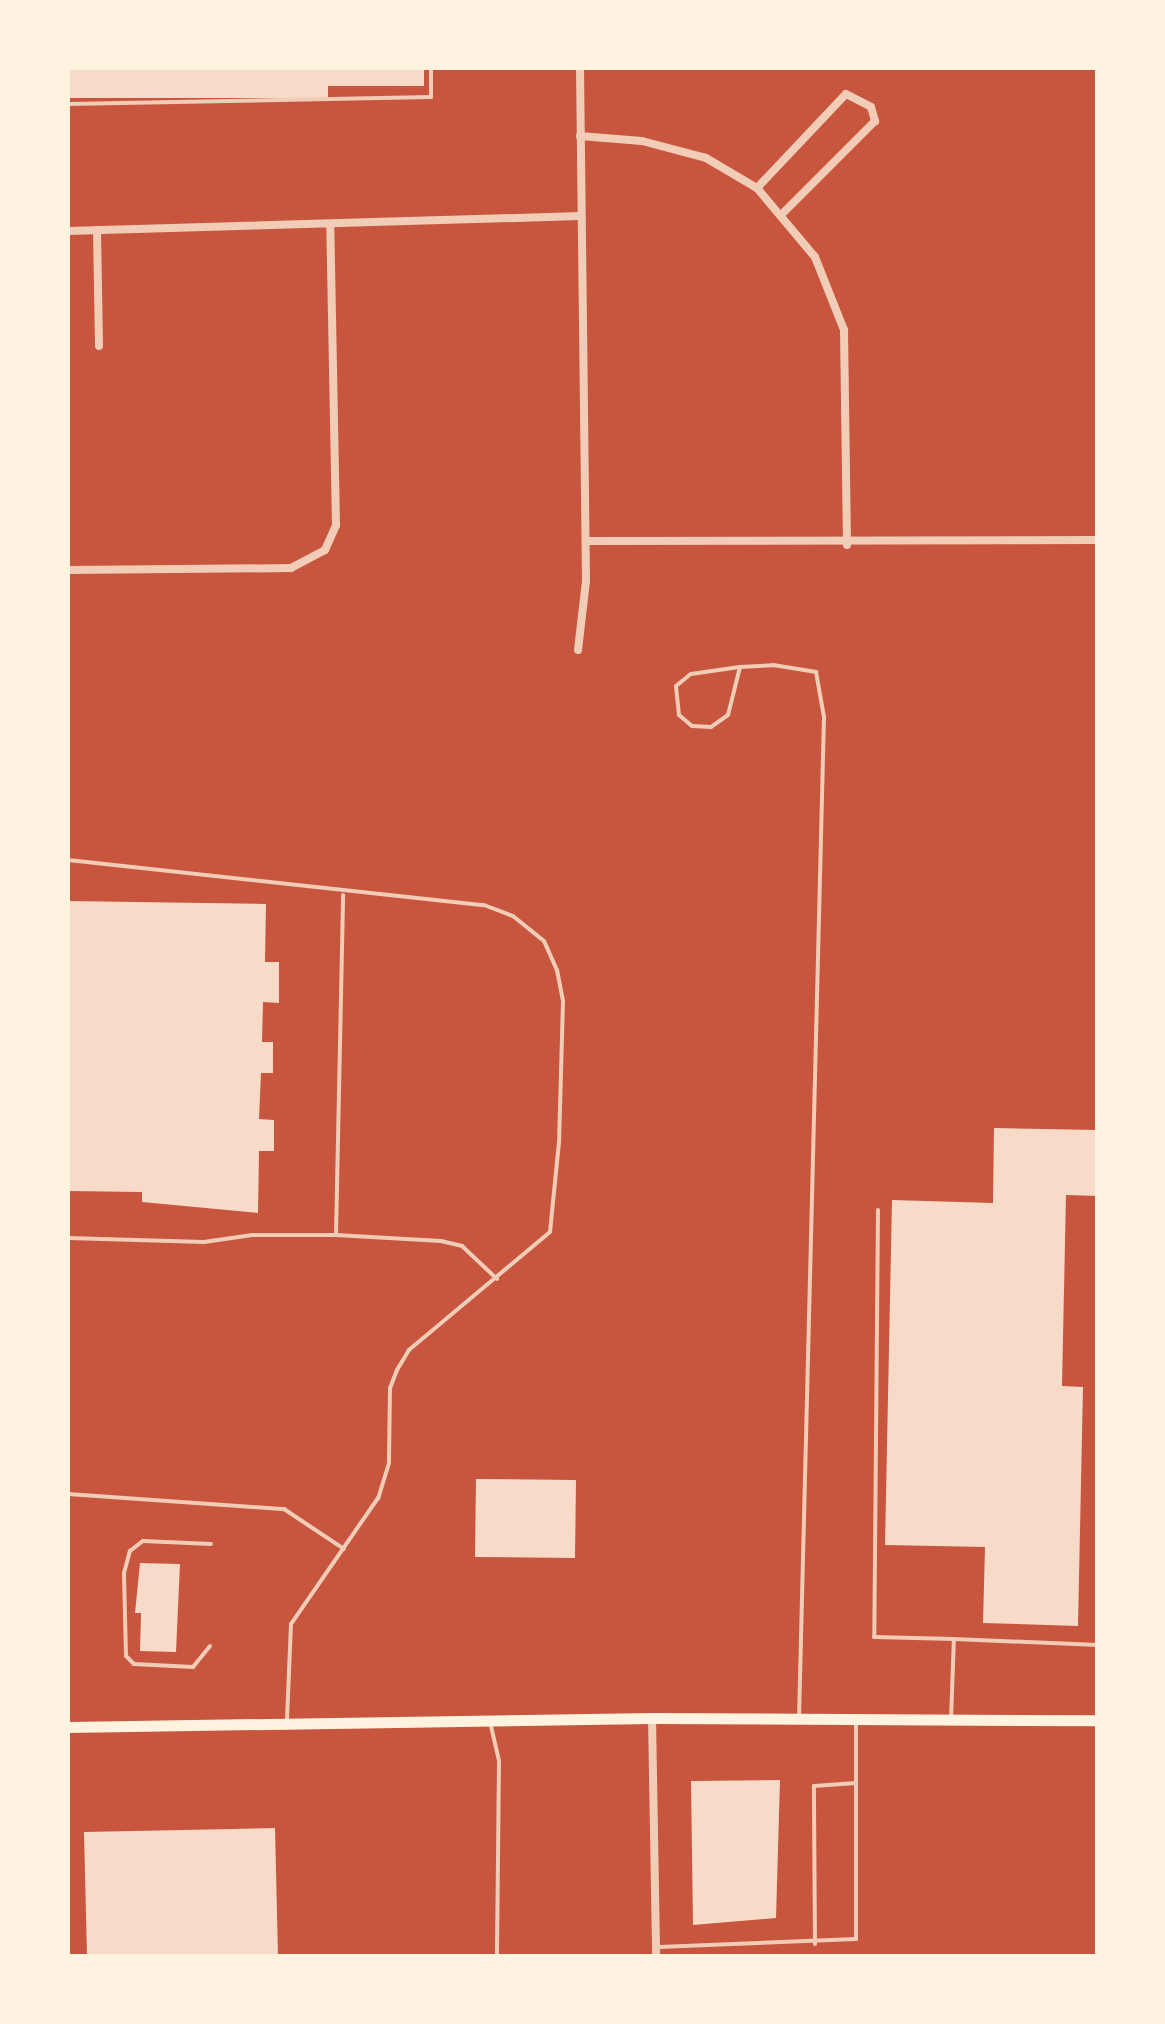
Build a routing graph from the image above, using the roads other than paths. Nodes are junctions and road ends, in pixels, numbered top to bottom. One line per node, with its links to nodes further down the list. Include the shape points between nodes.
1 (431, 68): 3 (lane, via 431,97)
2 (580, 68): 4 (street)
3 (68, 104)
4 (580, 136): 5 (street, via 670,146); 7 (street)
5 (757, 188): 6 (street); 6 (street, via 846,94 872,107 875,121)
6 (784, 212): 14 (street, via 815,257 844,330)
7 (581, 216): 8 (street); 13 (street)
8 (330, 224): 9 (street); 15 (street, via 336,525 325,550 291,568)
9 (97, 230): 10 (street); 11 (street)
10 (68, 231)
11 (99, 346)
12 (1098, 540): 14 (street)
13 (586, 541): 14 (street); 16 (street)
14 (848, 544)
15 (68, 570)
16 (578, 650)
17 (740, 667): 17 (lane, via 691,674 676,686 679,714 692,726 711,726 728,716); 30 (lane, via 816,672 824,717)
18 (68, 860): 19 (lane)
19 (344, 892): 21 (lane); 23 (lane, via 484,906 513,916 544,942 557,970 563,1001 557,1200 541,1245)
20 (878, 1210): 27 (lane, via 874,1637)
21 (336, 1235): 22 (lane, via 252,1234 204,1242); 23 (lane, via 462,1246)
22 (68, 1238)
23 (498, 1279): 26 (lane, via 409,1350 397,1370 390,1388 389,1463 378,1498)
24 (68, 1494): 26 (lane, via 284,1509)
25 (211, 1544): 29 (lane, via 143,1541 130,1551 124,1573 126,1656 134,1664 193,1667)
26 (344, 1548): 36 (lane, via 291,1624)
27 (954, 1639): 28 (lane); 33 (lane)
28 (1098, 1645)
29 (210, 1646)
30 (799, 1717): 31 (main road); 32 (main road)
31 (856, 1717): 33 (main road); 38 (lane)
32 (652, 1718): 35 (main road); 40 (street)
33 (951, 1718): 34 (main road)
34 (1098, 1720)
35 (490, 1721): 36 (main road); 41 (lane, via 499,1761)
36 (286, 1724): 37 (main road)
37 (68, 1728)
38 (857, 1782): 39 (lane, via 859,1930 845,1944); 39 (lane, via 814,1786)
39 (815, 1944): 40 (lane)
40 (655, 1952)
41 (497, 1956)

